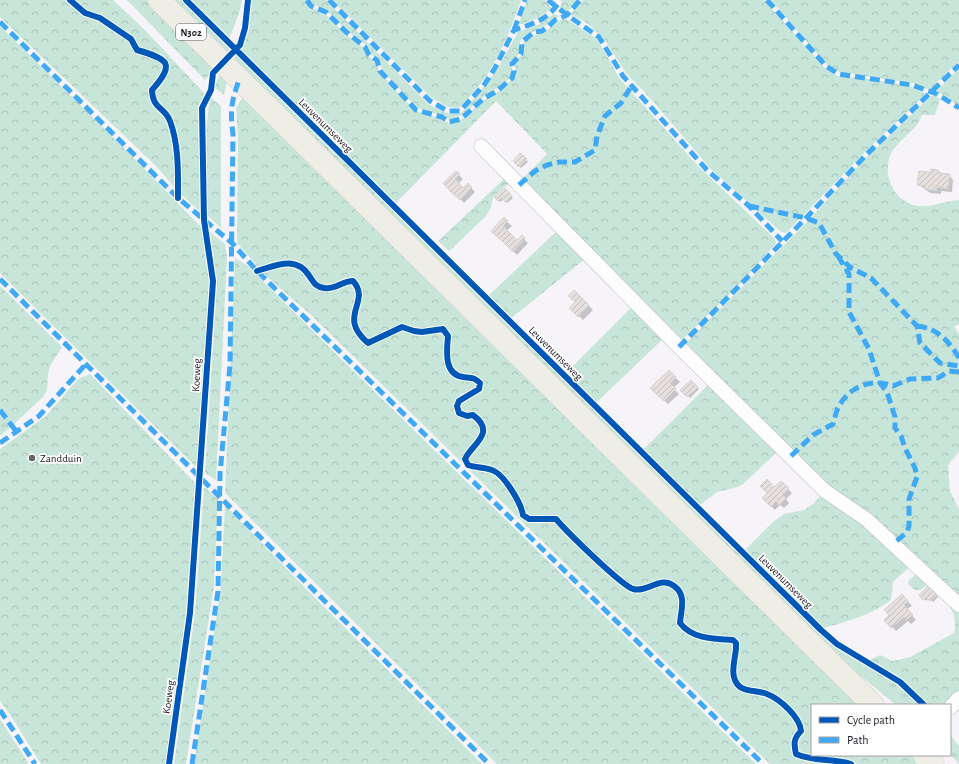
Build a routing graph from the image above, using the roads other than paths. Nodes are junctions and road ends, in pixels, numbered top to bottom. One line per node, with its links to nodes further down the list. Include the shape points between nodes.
1 (159, 0): 5 (main road, N302)
2 (481, 146): 3 (street, via 825,491 866,519)
3 (959, 605)
4 (959, 698): 6 (street)
5 (872, 704)
6 (951, 707)
7 (925, 756): 8 (main road)
8 (933, 764)

